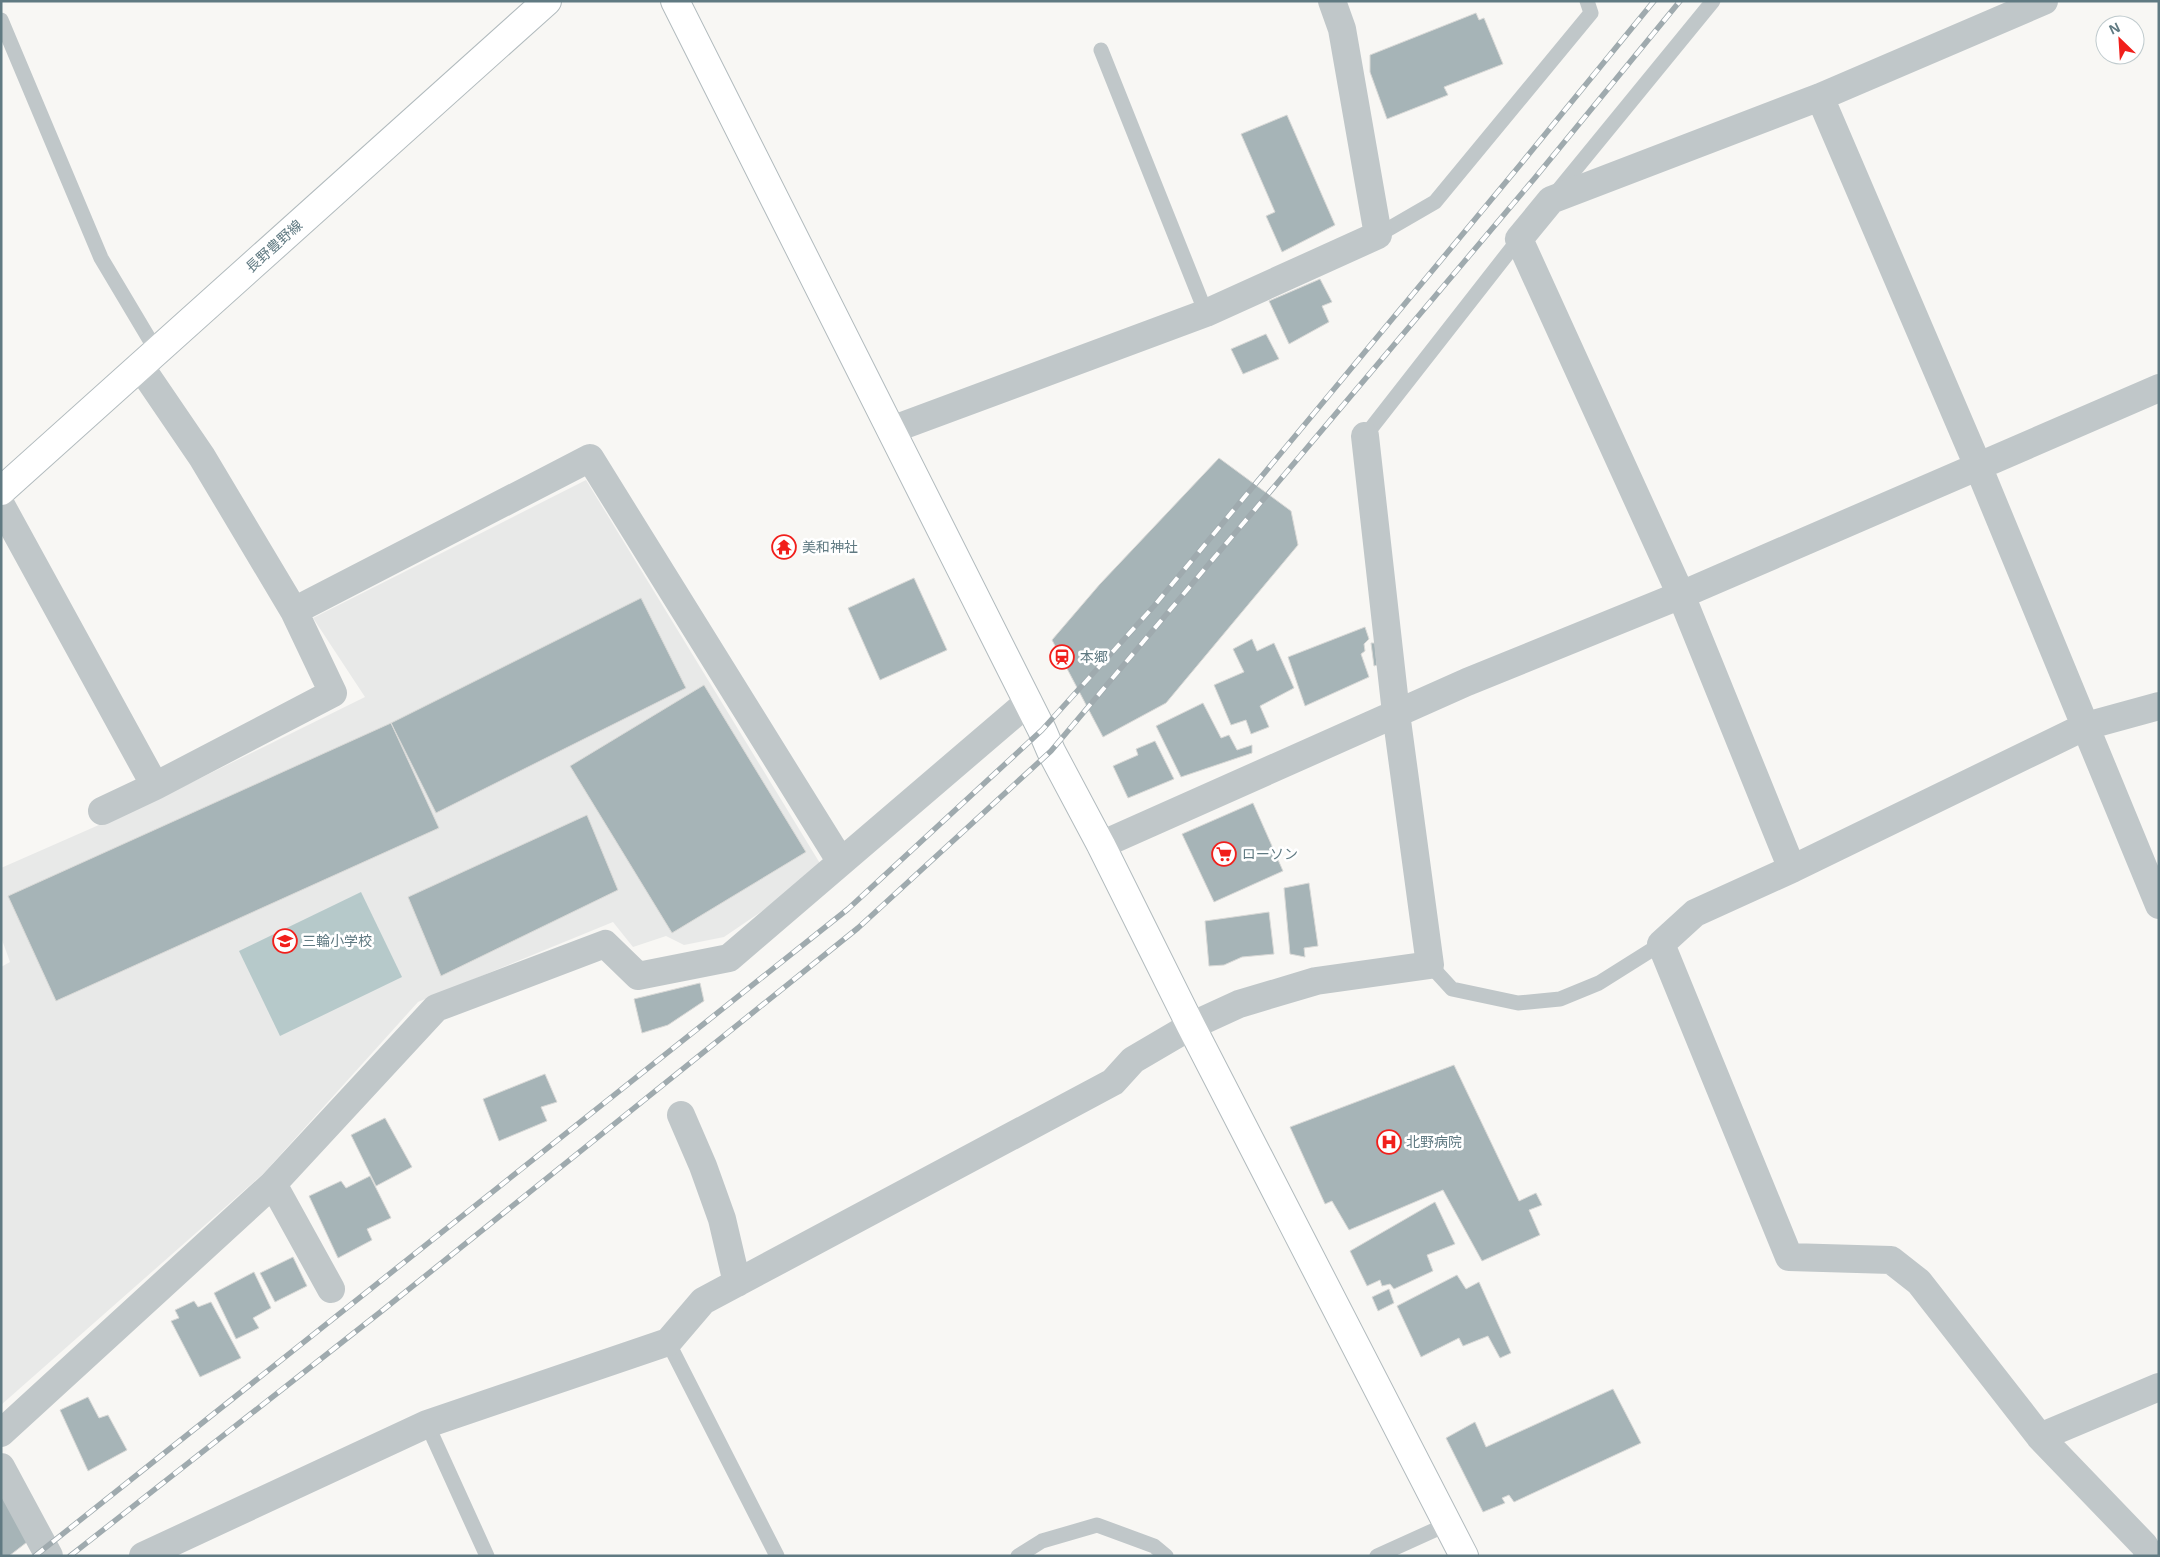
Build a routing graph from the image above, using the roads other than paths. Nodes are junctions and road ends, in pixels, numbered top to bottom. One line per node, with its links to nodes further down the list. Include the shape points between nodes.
1 (547, 1): 14 (street, 長野豊野線)
2 (675, 1): 16 (street)
3 (1332, 1): 11 (street, via 1342,29)
4 (1587, 1): 11 (lane, via 1591,13 1436,202)
5 (1713, 1): 10 (lane)
6 (2044, 1): 9 (street)
7 (1, 20): 14 (lane, via 101,258)
8 (1101, 50): 13 (lane)
9 (1820, 97): 10 (street); 18 (street)
10 (1551, 200): 12 (street)
11 (1378, 235): 13 (street)
12 (1519, 239): 17 (lane); 21 (street)
13 (1206, 313): 16 (street)
14 (148, 359): 19 (street, 長野豊野線); 22 (street)
15 (2159, 388): 18 (street)
16 (891, 430): 23 (street)
17 (1365, 436): 25 (street)
18 (1978, 466): 21 (street); 26 (street)
19 (1, 491)
20 (1, 506): 27 (street)
21 (1681, 595): 25 (street); 31 (street)
22 (294, 611): 27 (street, via 333,693); 30 (street, via 590,458)
23 (1028, 702): 29 (street, via 1050,751); 30 (street)
24 (2159, 706): 26 (street)
25 (1396, 713): 29 (street); 34 (street)
26 (2086, 726): 31 (street); 32 (street)
27 (155, 786): 28 (street)
28 (102, 811)
29 (1101, 845): 35 (street)
30 (841, 862): 37 (street, via 729,958 638,976 605,944 436,1008)
31 (1792, 869): 33 (street, via 1696,913)
32 (2159, 905)
33 (1661, 944): 34 (lane, via 1598,983 1568,996 1518,1003 1452,989); 44 (street, via 1789,1257 1891,1260 1919,1282)
34 (1430, 965): 35 (street, via 1316,981 1239,1004)
35 (1191, 1026): 38 (street, via 1133,1060 1113,1082); 46 (street)
36 (680, 1115): 38 (street, via 722,1219)
37 (273, 1184): 39 (street); 43 (street)
38 (736, 1283): 40 (street, via 703,1301)
39 (332, 1289)
40 (668, 1342): 42 (street); 51 (lane)
41 (2159, 1387): 44 (street)
42 (426, 1424): 49 (street); 50 (lane)
43 (1, 1433)
44 (2040, 1437): 47 (street)
45 (1, 1466): 48 (street)
46 (1448, 1524): 54 (lane); 55 (street)
47 (2145, 1549)
48 (49, 1556)
49 (143, 1556)
50 (487, 1556)
51 (777, 1556)
52 (1018, 1556): 53 (lane, via 1042,1541 1097,1525 1154,1546)
53 (1166, 1556)
54 (1377, 1556)
55 (1464, 1556)

